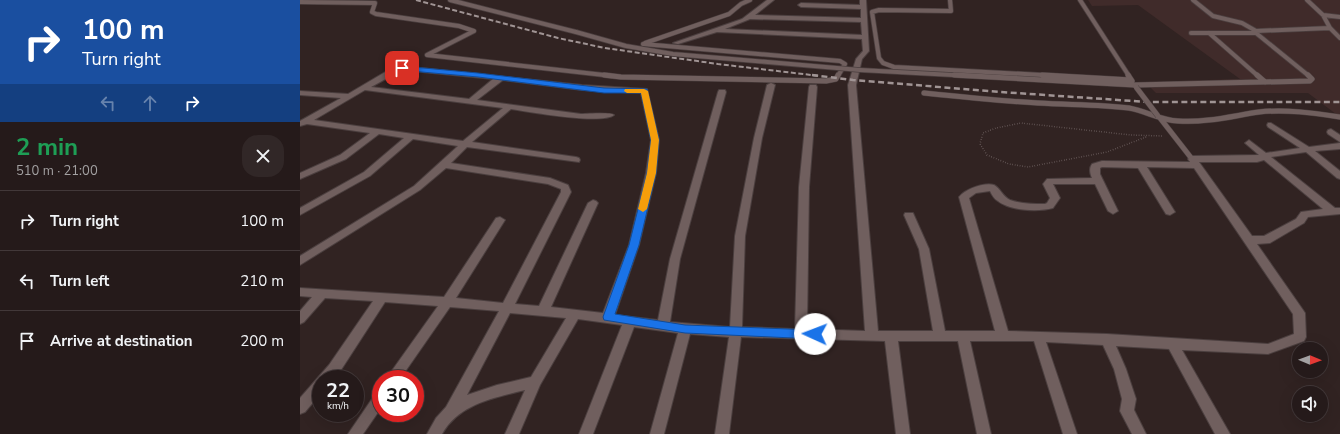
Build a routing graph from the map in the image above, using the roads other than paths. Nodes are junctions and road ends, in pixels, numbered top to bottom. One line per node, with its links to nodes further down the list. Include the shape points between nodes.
1 (450, 0): 27 (lane, bridge, via 626,46 673,54 860,70)
2 (750, 0): 8 (lane, via 729,14 643,44 844,62 836,79 826,81 621,77 431,56 427,55 474,31 459,26 376,14 372,12 375,5 371,2)
3 (771, 0): 13 (street, via 759,7)
4 (950, 0): 24 (lane, via 951,11 872,12 879,58 883,63 894,67)
5 (1080, 0): 24 (lane)
6 (1193, 0): 17 (lane, via 1213,16 1242,23)
7 (1307, 0): 11 (lane)
8 (300, 2)
9 (863, 3): 10 (street); 14 (street)
10 (802, 5)
11 (1323, 15): 12 (lane); 15 (lane)
12 (1340, 16)
13 (750, 17): 14 (street); 16 (street)
14 (864, 20): 20 (street)
15 (1330, 28): 17 (lane); 21 (lane)
16 (719, 31): 20 (street); 22 (street)
17 (1256, 32): 19 (lane); 25 (lane, via 1312,79)
18 (1191, 33): 19 (lane)
19 (1209, 33): 25 (lane)
20 (866, 37): 80 (street, via 866,51 859,59 852,85)
21 (1340, 38)
22 (676, 43)
23 (500, 79): 29 (street, via 402,68); 34 (street); 73 (street, via 604,90 644,91 655,140 651,173 634,245)
24 (1131, 80): 27 (lane)
25 (1265, 82): 27 (lane)
26 (771, 85): 78 (street, via 758,138 740,236)
27 (1136, 86): 38 (lane, bridge)
28 (813, 87): 79 (street, via 804,188)
29 (365, 88): 33 (street); 34 (street)
30 (722, 92): 76 (street, via 675,259)
31 (300, 93): 33 (street)
32 (924, 93): 38 (lane, via 1128,108 1148,112)
33 (350, 96): 39 (street)
34 (471, 101): 35 (street)
35 (510, 106): 36 (street, via 580,116); 45 (street)
36 (610, 115)
37 (1340, 116): 38 (lane, via 1282,111 1190,122)
38 (1160, 118): 51 (lane)
39 (303, 123): 41 (street)
40 (1270, 125): 48 (street)
41 (377, 132): 43 (street); 54 (street, via 343,156)
42 (1331, 132): 44 (street)
43 (410, 137): 45 (street); 60 (street, via 367,174)
44 (1340, 139)
45 (466, 143): 50 (street); 52 (street)
46 (1249, 143): 49 (street)
47 (1340, 146): 48 (street)
48 (1308, 150): 49 (street, via 1274,153); 55 (street)
49 (1265, 157): 51 (street); 59 (street)
50 (576, 160)
51 (1194, 162): 53 (street); 64 (street)
52 (444, 165): 65 (street, via 417,188); 70 (street, via 550,181 565,187 566,192)
53 (1141, 165): 56 (street, via 1096,164 1094,169); 61 (street)
54 (300, 176)
55 (1340, 176)
56 (1098, 181): 58 (street); 84 (street, via 1050,181 1048,184 1055,198 1050,206 1043,207 1029,207 1001,200 992,188 973,190 964,197)
57 (593, 203): 71 (street)
58 (1113, 211)
59 (1336, 211): 64 (street, via 1305,214 1300,221 1266,240)
60 (300, 212)
61 (1170, 212)
62 (910, 215): 82 (street, via 924,249)
63 (500, 220): 69 (street)
64 (1249, 240): 87 (street, via 1299,313 1300,337 1268,349)
65 (300, 261)
66 (300, 292): 67 (street)
67 (323, 293): 68 (street); 74 (street)
68 (382, 298): 69 (street); 88 (street)
69 (447, 302): 70 (street); 89 (street)
70 (508, 308): 71 (street); 94 (street)
71 (543, 311): 72 (street)
72 (575, 314): 73 (street); 90 (street)
73 (608, 317): 75 (street)
74 (300, 319)
75 (630, 321): 76 (street); 98 (street)
76 (664, 326): 77 (street)
77 (685, 329): 78 (street); 99 (street)
78 (736, 332): 79 (street); 100 (street)
79 (801, 334): 80 (street)
80 (872, 336): 81 (street)
81 (891, 336): 82 (street); 101 (street)
82 (940, 336): 83 (street)
83 (963, 336): 84 (street); 102 (street)
84 (1003, 336): 85 (street)
85 (1038, 336): 86 (street); 103 (street)
86 (1108, 339): 87 (street); 104 (street, via 1129,399 1127,411)
87 (1172, 343): 105 (street)
88 (333, 370)
89 (399, 370)
90 (535, 382): 94 (street, via 477,397); 97 (street)
91 (312, 394): 92 (street)
92 (300, 408)
93 (372, 409): 95 (street)
94 (451, 412): 96 (street)
95 (355, 434)
96 (434, 434)
97 (512, 434)
98 (586, 434)
99 (657, 434)
100 (722, 434)
101 (903, 434)
102 (984, 434)
103 (1070, 434)
104 (1139, 434)
105 (1223, 434)

